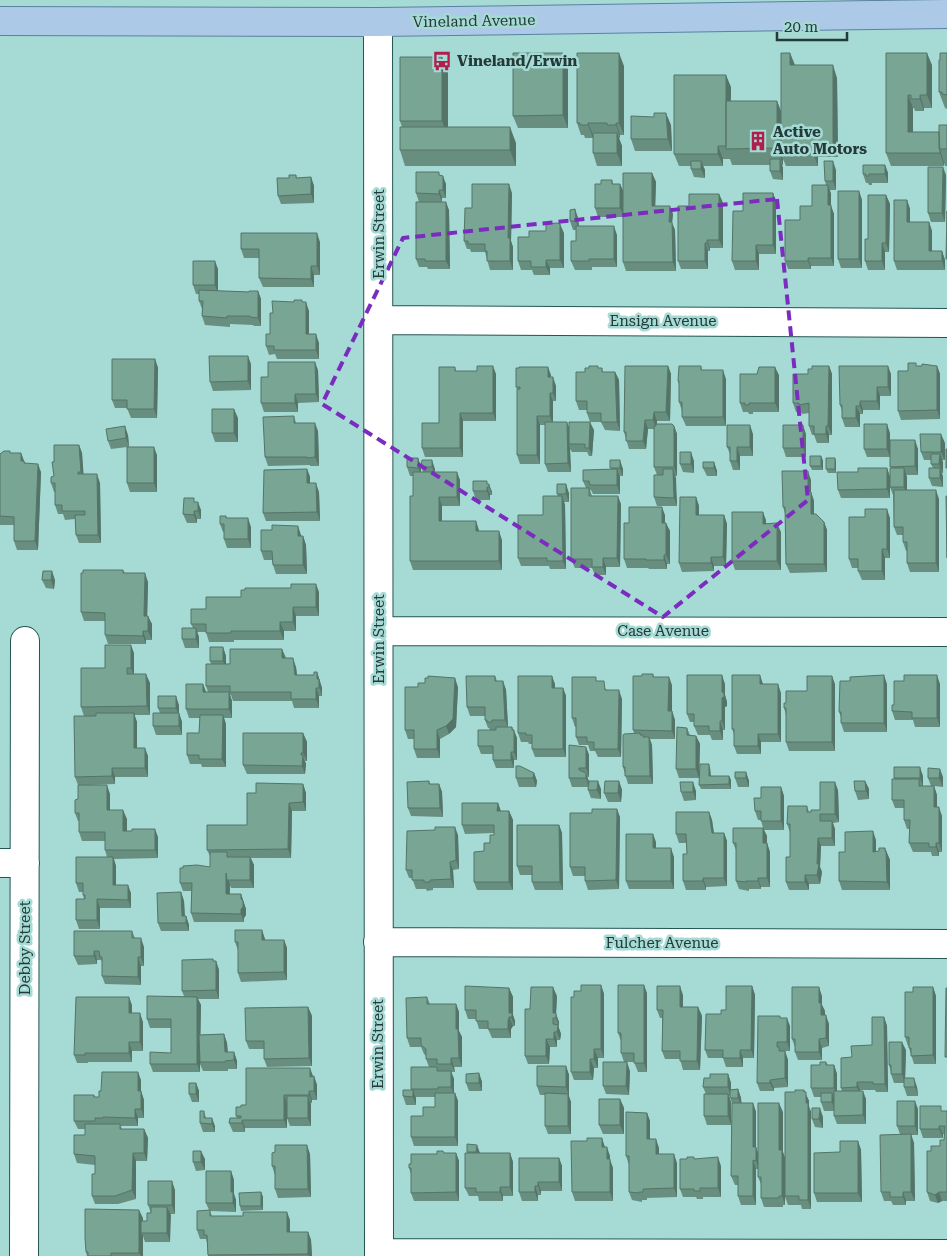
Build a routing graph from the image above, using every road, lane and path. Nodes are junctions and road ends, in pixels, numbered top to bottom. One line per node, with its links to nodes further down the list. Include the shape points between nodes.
1 (947, 14): 3 (main road, Vineland Avenue)
2 (0, 21): 3 (main road, Vineland Avenue)
3 (378, 22): 4 (street, Erwin Street)
4 (379, 320): 5 (street, Ensign Avenue); 6 (street, Erwin Street)
5 (947, 323)
6 (379, 630): 7 (street, Case Avenue); 10 (street, Erwin Street)
7 (947, 632)
8 (25, 641): 9 (street, Debby Street)
9 (12, 863): 14 (street, Debby Street)
10 (378, 942): 11 (street, Fulcher Avenue); 13 (street, Erwin Street)
11 (947, 944)
12 (947, 1254): 13 (street)
13 (379, 1255)
14 (24, 1256)

